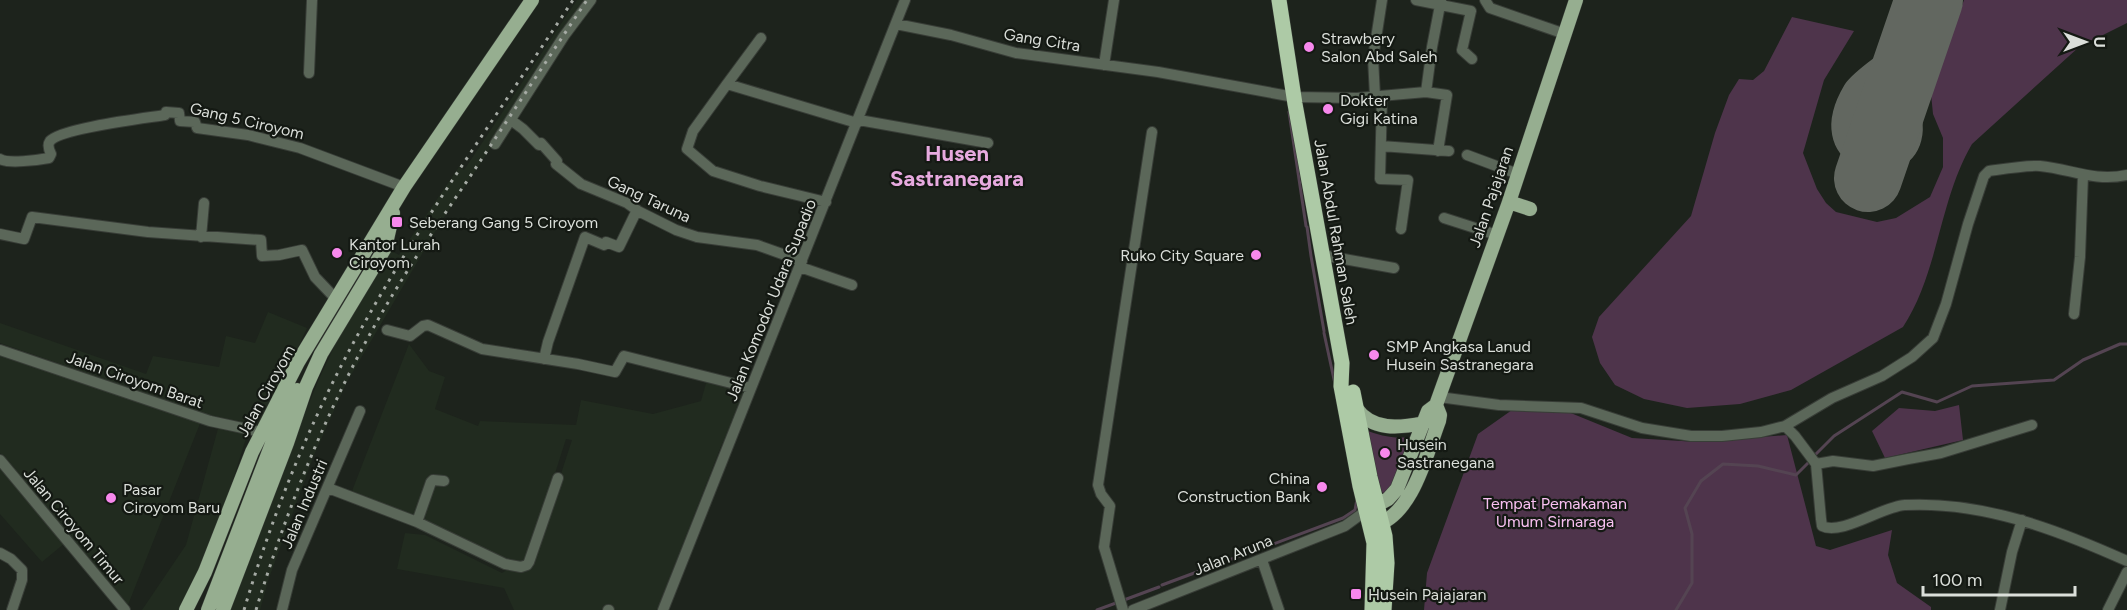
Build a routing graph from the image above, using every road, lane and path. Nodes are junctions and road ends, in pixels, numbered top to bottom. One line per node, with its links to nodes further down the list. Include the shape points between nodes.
1 (312, 0): 17 (street)
2 (532, 0): 33 (main road, Jalan Ciroyom)
3 (591, 0): 22 (street)
4 (905, 0): 12 (street, Jalan Komodor Udara Supadio)
5 (1114, 0): 16 (street)
6 (1279, 0): 21 (highway, Jalan Abdul Rahman Saleh)
7 (1382, 0): 20 (street, via 1373,58)
8 (1416, 0): 11 (street)
9 (1485, 0): 13 (street, via 1490,8)
10 (1576, 0): 13 (main road, Jalan Pajajaran)
11 (1440, 2): 15 (street, via 1471,11 1462,50); 19 (street)
12 (896, 24): 16 (street, Gang Citra, via 1016,53); 23 (street, Jalan Komodor Udara Supadio)
13 (1565, 34): 30 (main road, Jalan Pajajaran)
14 (761, 38): 18 (street)
15 (1472, 59)
16 (1104, 65): 21 (street, Gang Citra)
17 (309, 73)
18 (727, 84): 23 (street); 34 (street, via 693,131 687,149 713,171)
19 (1426, 92): 20 (street, Gang Citra); 27 (street, via 1447,95 1443,151)
20 (1379, 96): 21 (street, Gang Citra); 27 (street)
21 (1293, 98): 46 (highway, Jalan Abdul Rahman Saleh)
22 (511, 120): 26 (street); 38 (street, Gang Taruna, via 547,148 570,177)
23 (858, 122): 25 (street); 34 (street, Jalan Komodor Udara Supadio)
24 (1152, 132): 78 (street, via 1098,484 1110,506 1104,547)
25 (988, 143)
26 (495, 144)
27 (1381, 146): 40 (street, via 1380,179 1408,180)
28 (1467, 155): 30 (street)
29 (0, 159): 33 (street, Gang 5 Ciroyom, via 7,162 49,158 48,146 56,137 177,111 180,121 195,122 197,128 300,148 397,183)
30 (1518, 174): 35 (main road, Jalan Pajajaran)
31 (2083, 175): 32 (street); 51 (street); 63 (street, via 2036,165 1989,171 1984,176 1933,338 1882,376 1832,398)
32 (2127, 175)
33 (400, 193): 44 (main road, Jalan Ciroyom); 45 (main road, Jalan Ciroyom)
34 (826, 202): 47 (street, Jalan Komodor Udara Supadio)
35 (1509, 202): 37 (main road); 42 (main road, Jalan Pajajaran)
36 (204, 203): 43 (street)
37 (1530, 209)
38 (637, 210): 47 (street, Gang Taruna, via 697,237 757,245); 55 (street, via 619,247 585,237)
39 (1444, 218): 42 (street)
40 (1401, 229)
41 (0, 234): 43 (street, via 24,239 32,217)
42 (1497, 235): 58 (main road, Jalan Pajajaran)
43 (201, 237): 50 (street, via 261,240 262,256 302,250 315,277)
44 (371, 242): 45 (main road, via 381,237); 50 (main road, Jalan Ciroyom)
45 (385, 248): 54 (main road, Jalan Ciroyom)
46 (1322, 255): 48 (street); 56 (highway, Jalan Abdul Rahman Saleh)
47 (801, 264): 49 (street, Gang Taruna); 57 (street, Jalan Komodor Udara Supadio)
48 (1394, 268)
49 (852, 285)
50 (336, 299): 54 (main road, Jalan Ciroyom)
51 (2074, 314)
52 (387, 330): 55 (street, via 410,336 428,326 482,349)
53 (0, 350): 64 (street, Jalan Ciroyom Barat, via 210,421)
54 (315, 350): 64 (main road, Jalan Ciroyom, via 298,362); 82 (main road, via 273,441); 83 (main road, Jalan Ciroyom, via 287,443)
55 (544, 359): 57 (street, via 615,372 624,356)
56 (1342, 363): 59 (highway, Jalan Abdul Rahman Saleh); 70 (highway, Jalan Abdul Rahman Saleh, via 1341,386)
57 (751, 388): 85 (street, Jalan Komodor Udara Supadio)
58 (1438, 401): 61 (main road, Jalan Pajajaran, via 1428,411); 63 (street, via 1581,408 1642,428 1691,436 1761,432); 70 (main road, Jalan Pajajaran, via 1439,421 1410,494 1401,508)
59 (1356, 408): 61 (main road, via 1376,424); 70 (highway, Jalan Abdul Rahman Saleh, via 1370,477)
60 (360, 411): 69 (street, Jalan Industri)
61 (1424, 423): 70 (main road, Jalan Pajajaran, via 1397,489)
62 (2032, 425): 66 (street, via 1941,453 1899,461 1873,465)
63 (1785, 426): 66 (street)
64 (261, 432): 81 (main road, Jalan Ciroyom)
65 (0, 460): 80 (street, Jalan Ciroyom Timur)
66 (1815, 463): 71 (street, via 1822,526 1827,528 1905,505 1971,509)
67 (558, 477): 72 (street, via 529,562 524,566 504,564)
68 (444, 481): 72 (street, via 430,482)
69 (328, 488): 72 (street); 84 (street, Jalan Industri, via 292,570)
70 (1373, 517): 73 (street, Jalan Aruna); 73 (street, Jalan Aruna); 88 (highway); 89 (highway, via 1387,562)
71 (2022, 520): 76 (street); 90 (street)
72 (417, 522)
73 (1345, 526): 75 (street, Jalan Aruna)
74 (0, 553): 79 (street, via 22,570)
75 (1262, 560): 86 (street, Jalan Aruna); 87 (street)
76 (2127, 561)
77 (2127, 572): 91 (street)
78 (1124, 608)
79 (12, 610)
80 (125, 610)
81 (186, 610)
82 (208, 610)
83 (223, 610)
84 (282, 610)
85 (663, 610)
86 (1133, 610)
87 (1279, 610)
88 (1372, 610)
89 (1384, 610)
90 (2000, 610)
91 (2108, 610)

